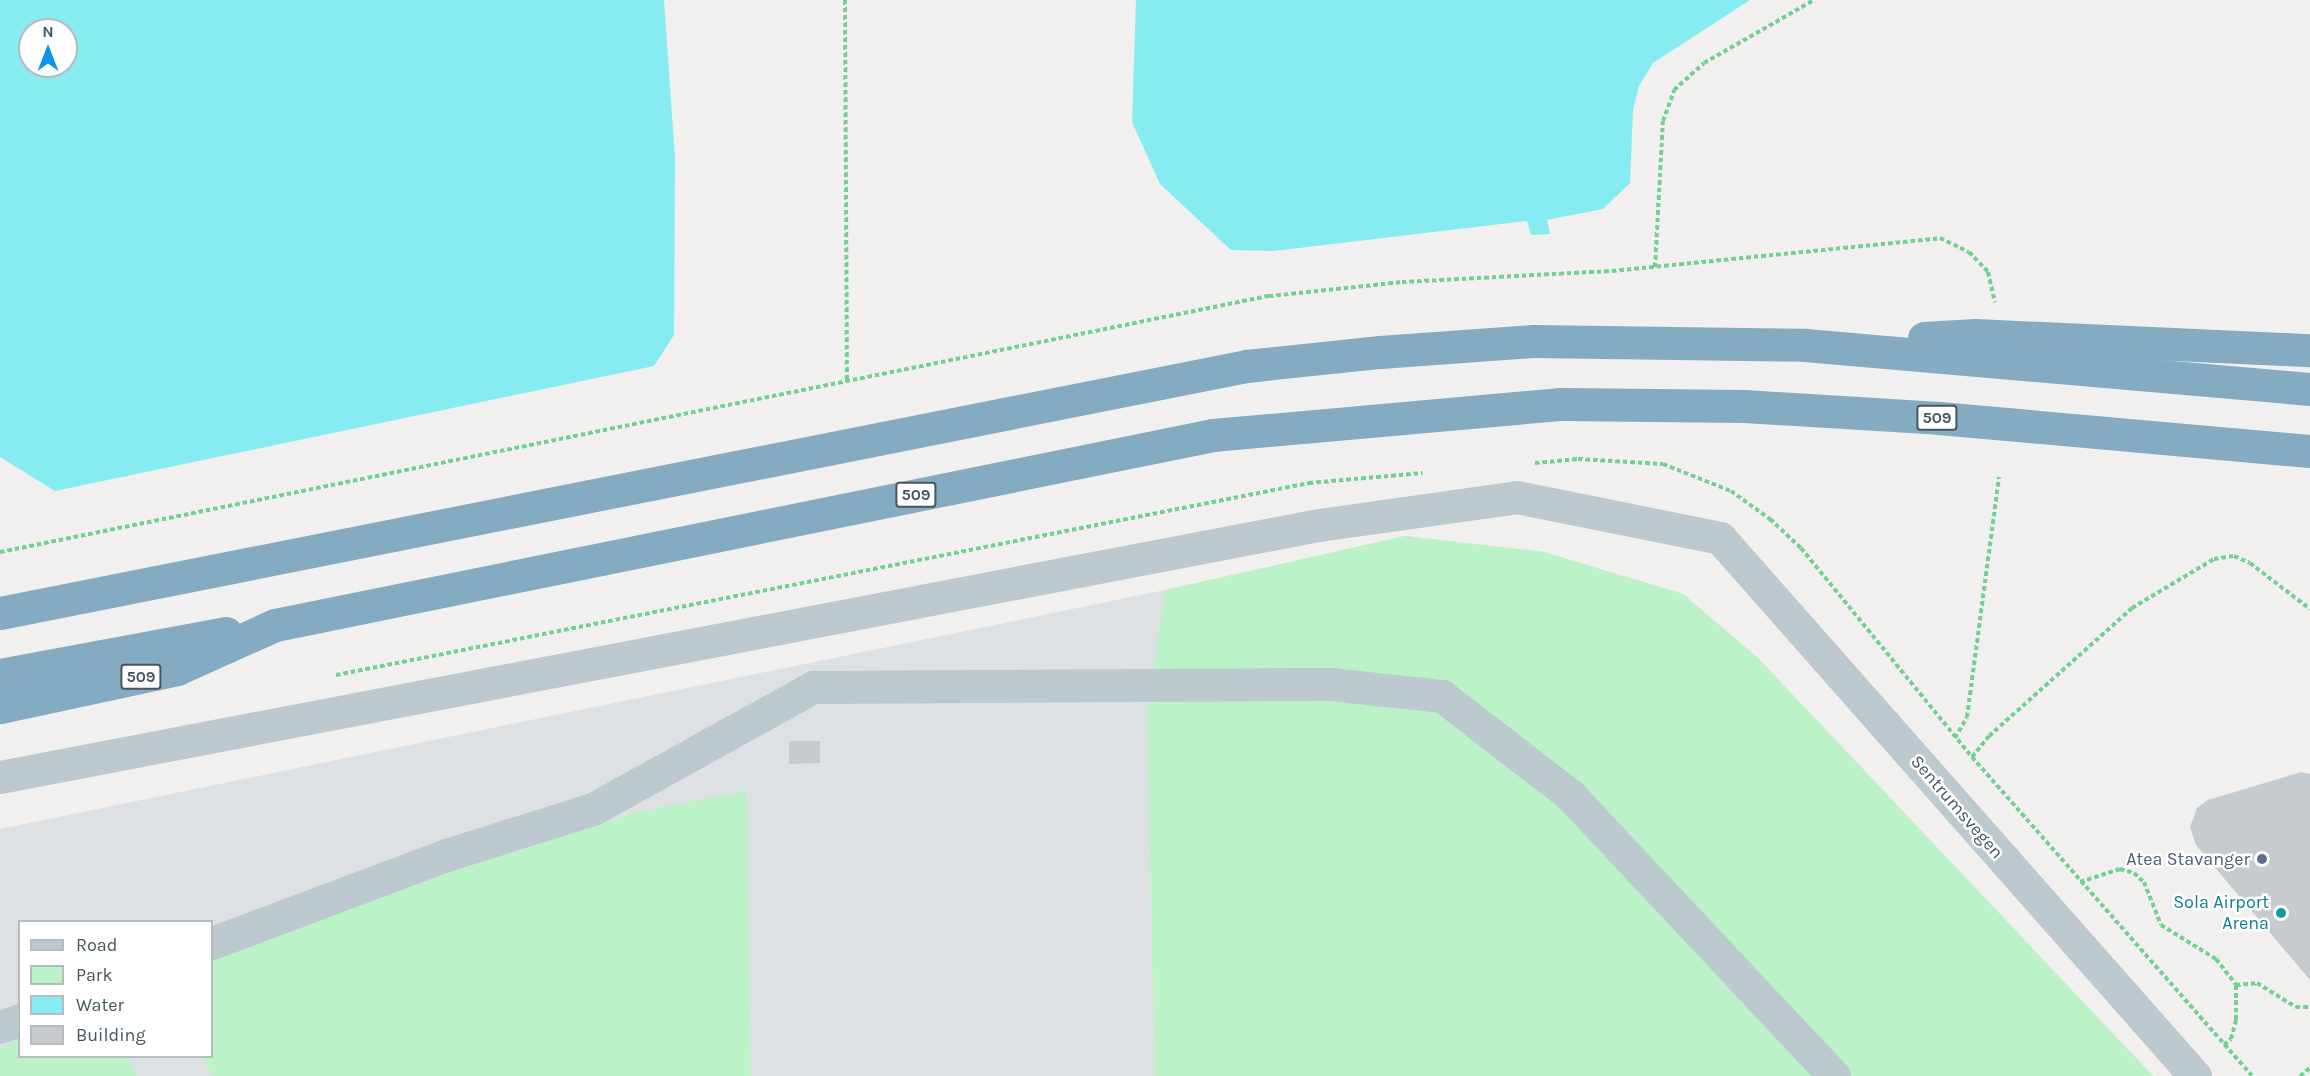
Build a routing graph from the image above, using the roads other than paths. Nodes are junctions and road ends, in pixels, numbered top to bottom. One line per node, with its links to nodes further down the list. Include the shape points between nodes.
1 (1805, 345): 2 (highway, via 1975,335); 3 (highway); 5 (highway, via 1534,341 1246,366)
2 (2310, 350)
3 (2310, 389)
4 (2310, 452): 6 (highway, 509, via 1928,417 1744,406 1562,404 1213,435)
5 (0, 613)
6 (275, 625): 7 (highway, 509); 8 (highway, 509, via 177,669)
7 (0, 675)
8 (0, 708)
9 (0, 777): 14 (street, Sentrumsvegen, via 1319,525 1517,497 1720,538)
10 (213, 943): 13 (street, via 443,856 593,809 813,687 1332,684 1442,696 1570,795)
11 (18, 1021): 12 (street)
12 (0, 1027)
13 (1834, 1076)
14 (2195, 1076)

